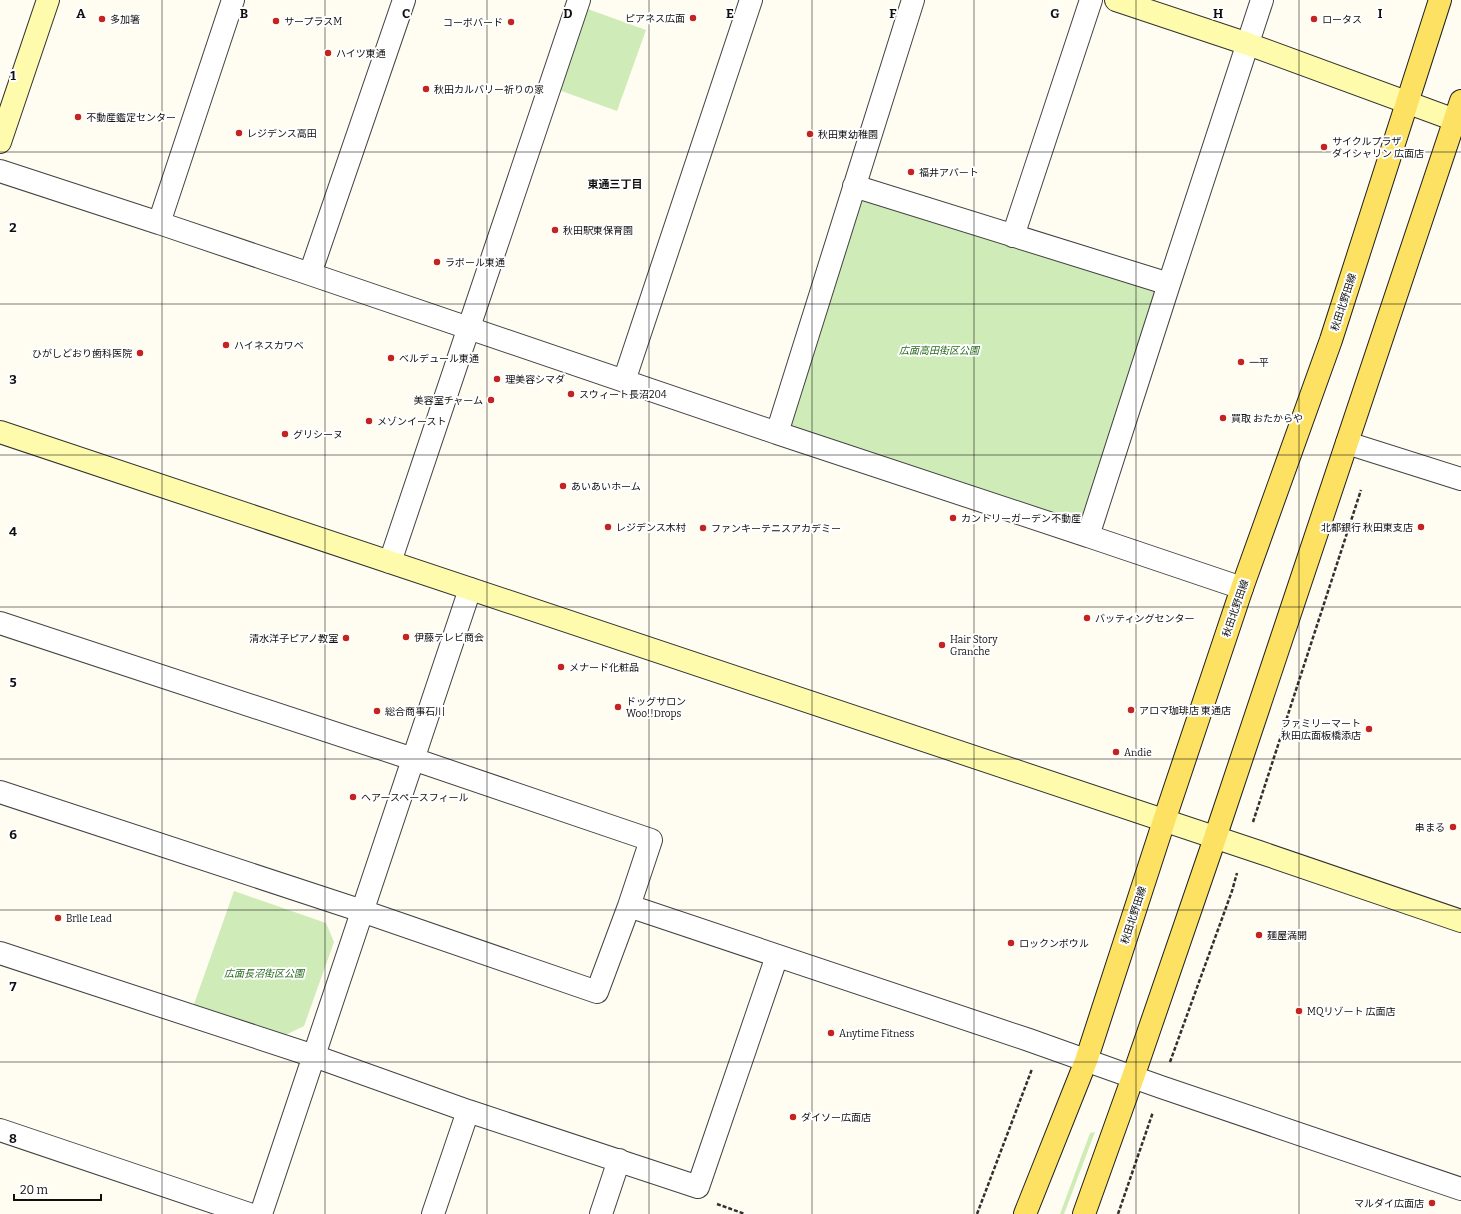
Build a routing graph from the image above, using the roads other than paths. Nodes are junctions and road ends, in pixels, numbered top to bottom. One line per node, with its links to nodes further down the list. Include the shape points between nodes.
1 (233, 0): 17 (street)
2 (404, 0): 19 (street)
3 (579, 0): 21 (street)
4 (752, 0): 22 (street)
5 (913, 0): 16 (street)
6 (1091, 0): 18 (street)
7 (1116, 0): 11 (street)
8 (1262, 0): 11 (street)
9 (1440, 0): 12 (main road, 秋田北野田線)
10 (44, 1): 14 (street)
11 (1248, 44): 12 (street); 20 (street)
12 (1407, 103): 13 (street); 29 (main road, 秋田北野田線, via 1331,340)
13 (1459, 115): 25 (main road)
14 (0, 142)
15 (0, 171): 17 (street)
16 (854, 186): 18 (street); 24 (street)
17 (159, 223): 19 (street)
18 (1013, 236): 20 (street)
19 (310, 274): 21 (street)
20 (1169, 284): 27 (street)
21 (468, 328): 22 (street); 28 (street)
22 (624, 381): 24 (street)
23 (0, 432): 28 (street)
24 (777, 433): 27 (street)
25 (1347, 444): 26 (street); 35 (main road)
26 (1461, 479)
27 (1088, 536): 29 (street)
28 (390, 562): 30 (street)
29 (1242, 588): 34 (main road, 秋田北野田線)
30 (470, 589): 32 (street); 34 (street)
31 (0, 623): 32 (street)
32 (413, 759): 36 (street, via 651,840); 37 (street)
33 (0, 792): 37 (street)
34 (1164, 821): 35 (street); 42 (main road, 秋田北野田線)
35 (1215, 838): 38 (street); 43 (main road)
36 (629, 906): 37 (street, via 597,992); 40 (street)
37 (362, 911): 41 (street)
38 (1461, 921)
39 (0, 953): 41 (street)
40 (777, 956): 42 (street); 46 (street, via 698,1187)
41 (314, 1056): 44 (street); 49 (street)
42 (1086, 1061): 43 (street); 52 (main road, 秋田北野田線)
43 (1133, 1077): 47 (street); 53 (main road)
44 (468, 1111): 46 (street); 50 (street)
45 (0, 1130): 48 (street)
46 (619, 1160): 51 (street)
47 (1461, 1189)
48 (249, 1214)
49 (261, 1214)
50 (433, 1214)
51 (601, 1214)
52 (1025, 1214)
53 (1084, 1214)

